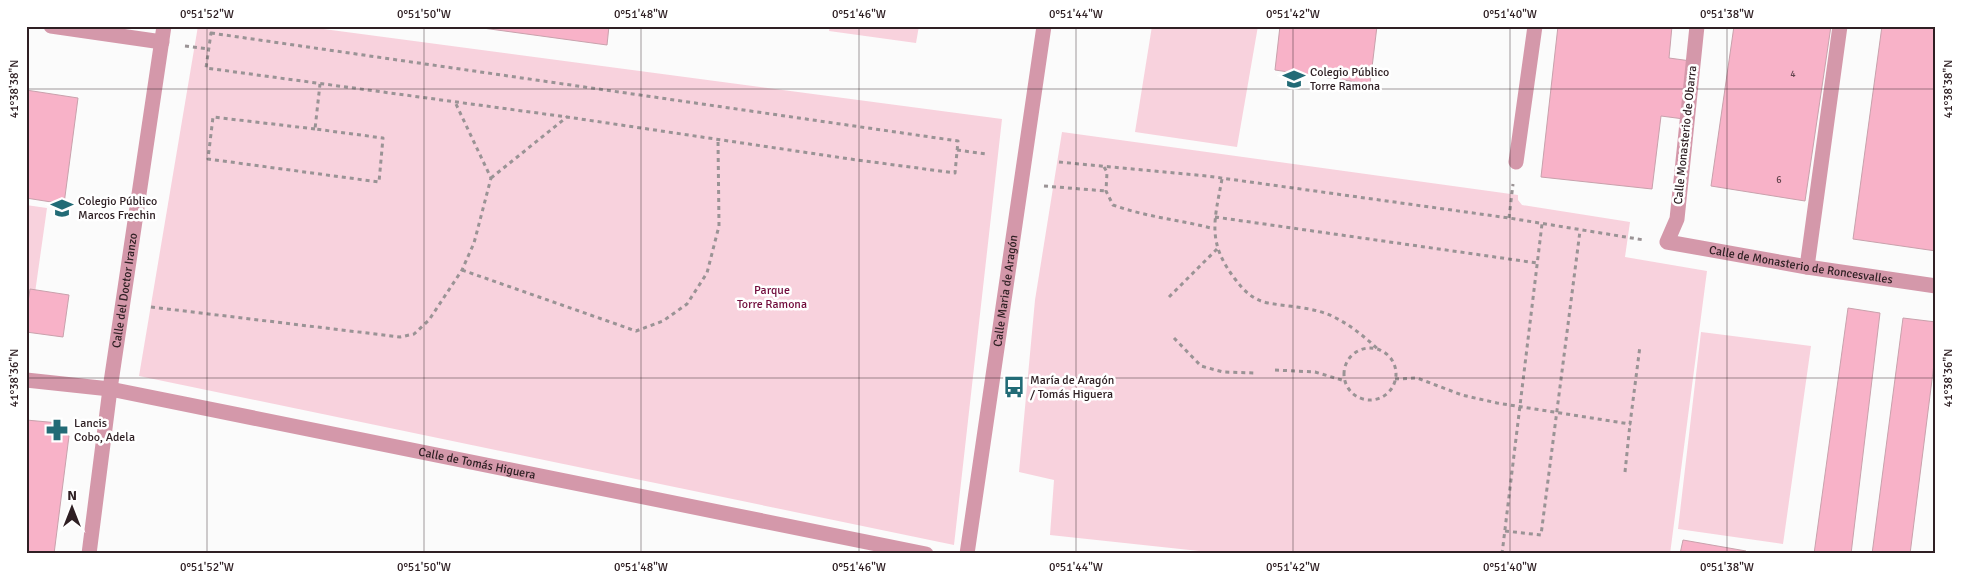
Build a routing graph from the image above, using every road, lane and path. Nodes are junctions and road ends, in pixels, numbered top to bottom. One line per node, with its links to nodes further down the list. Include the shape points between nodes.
1 (51, 26): 7 (street)
2 (164, 26): 7 (street, Calle del Doctor Iranzo)
3 (1044, 26): 54 (street, Calle Maria de Aragón)
4 (1536, 26): 18 (street)
5 (1697, 26): 30 (street, Calle Monasterio de Obarra, via 1676,219)
6 (1840, 26): 33 (street)
7 (162, 42): 46 (street, Calle del Doctor Iranzo)
8 (185, 46): 9 (path)
9 (209, 49): 10 (path, via 206,68); 15 (path, via 211,33 958,140)
10 (320, 84): 11 (path); 13 (path)
11 (454, 102): 12 (path); 20 (path)
12 (567, 117): 14 (path); 20 (path)
13 (315, 128): 13 (path, via 383,138 379,182 208,159 213,117)
14 (718, 140): 15 (path, via 955,173); 34 (path, via 719,226 707,273 687,304 663,321 636,331)
15 (956, 150): 16 (path)
16 (986, 154)
17 (1059, 162): 19 (path)
18 (1516, 162)
19 (1104, 167): 21 (path); 23 (path, via 1107,172)
20 (491, 178): 34 (path, via 474,243)
21 (1222, 178): 25 (path); 26 (path)
22 (1051, 186): 23 (path)
23 (1106, 190): 28 (path, via 1113,205 1138,214)
24 (1511, 194): 26 (path)
25 (1215, 217): 28 (path); 32 (path)
26 (1509, 218): 27 (path)
27 (1542, 224): 29 (path); 32 (path)
28 (1215, 228): 31 (path)
29 (1580, 231): 30 (path); 48 (path)
30 (1667, 242): 33 (street, Calle de Monasterio de Roncesvalles)
31 (1217, 249): 36 (path); 40 (path, via 1223,264 1245,293 1266,302 1296,306 1333,317 1359,332)
32 (1537, 263): 47 (path)
33 (1807, 267): 35 (street, Calle de Monasterio de Roncesvalles)
34 (462, 270): 37 (path, via 430,320 414,334 400,337)
35 (1936, 286)
36 (1169, 297)
37 (150, 307)
38 (1174, 338): 42 (path, via 1201,366 1222,372)
39 (1640, 346): 49 (path)
40 (1380, 352): 43 (path, via 1393,362); 45 (path, via 1364,348 1350,357 1344,373)
41 (1274, 370): 45 (path, via 1315,372)
42 (1255, 373)
43 (1395, 378): 45 (path, via 1387,394 1370,399 1354,394); 47 (path, via 1417,378 1462,395)
44 (26, 380): 46 (street, Calle de Tomás Higuera)
45 (1345, 381)
46 (110, 389): 52 (street, Calle del Doctor Iranzo); 53 (street, Calle de Tomás Higuera)
47 (1519, 406): 48 (path); 51 (path)
48 (1557, 412): 49 (path); 51 (path, via 1541,535)
49 (1630, 424): 50 (path)
50 (1625, 472)
51 (1505, 531): 55 (path)
52 (89, 554)
53 (926, 554)
54 (967, 554)
55 (1502, 554)

